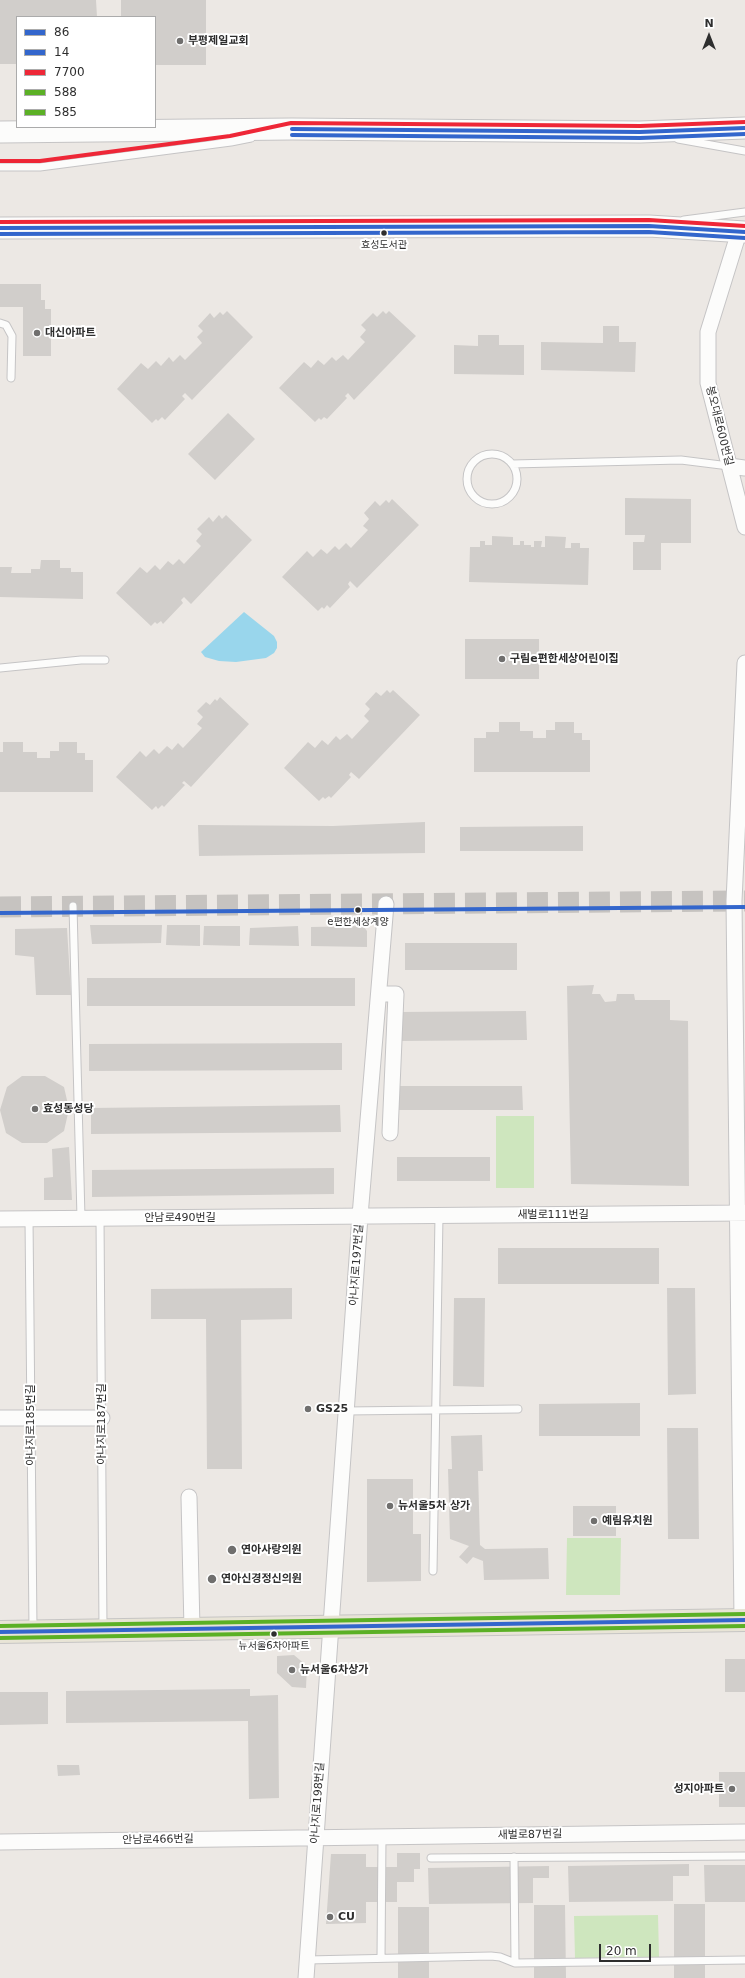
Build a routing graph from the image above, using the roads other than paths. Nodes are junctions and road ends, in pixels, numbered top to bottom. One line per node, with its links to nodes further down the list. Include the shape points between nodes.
1 (745, 128): 4 (main road)
2 (292, 129): 3 (main road); 4 (main road); 6 (lane, via 231,142 40,167)
3 (0, 132)
4 (640, 132): 5 (lane)
5 (745, 151)
6 (0, 167)
7 (743, 225): 8 (main road); 12 (street, 봉오대로600번길, via 708,332 708,383)
8 (0, 228)
9 (0, 323): 10 (lane, via 6,325 12,336)
10 (11, 378)
11 (512, 464): 11 (lane, via 507,459 492,454 478,459 472,464 468,478 472,494 491,503 504,501 515,488 517,480); 12 (lane, via 681,460)
12 (730, 466): 13 (street); 14 (street, 봉오대로600번길)
13 (745, 468)
14 (745, 527)
15 (105, 660): 17 (lane)
16 (745, 663): 21 (street, via 734,901)
17 (0, 668)
18 (386, 904): 20 (street, 아나지로197번길)
19 (73, 906): 26 (lane)
20 (379, 994): 22 (street, via 396,994); 24 (street, 아나지로197번길)
21 (740, 1043): 23 (street)
22 (390, 1133)
23 (741, 1213): 25 (street, 새벌로111번길); 38 (street)
24 (360, 1216): 25 (street, 새벌로111번길); 27 (street, 안남로490번길); 31 (street, 아나지로197번길)
25 (439, 1216): 32 (lane)
26 (80, 1218): 27 (street, 안남로490번길); 29 (street, 안남로490번길)
27 (100, 1218): 35 (lane, 아나지로187번길)
28 (0, 1219): 29 (street, 안남로490번길)
29 (30, 1219): 34 (lane, 아나지로185번길)
30 (518, 1409): 32 (lane)
31 (346, 1411): 32 (lane); 39 (street, 아나지로197번길)
32 (436, 1411): 37 (lane)
33 (0, 1418): 34 (street)
34 (31, 1418): 35 (street); 43 (lane, 아나지로185번길)
35 (102, 1418): 41 (lane, 아나지로187번길)
36 (189, 1497): 40 (street)
37 (433, 1571)
38 (744, 1620): 39 (main road)
39 (331, 1627): 40 (main road); 46 (street, 아나지로198번길)
40 (192, 1629): 41 (main road)
41 (103, 1630): 43 (main road)
42 (0, 1632): 43 (main road)
43 (33, 1632)
44 (745, 1832): 45 (street, 새벌로87번길)
45 (382, 1837): 46 (street, 새벌로87번길); 51 (lane)
46 (316, 1838): 47 (street, 안남로466번길); 52 (street, 아나지로198번길)
47 (0, 1842)
48 (745, 1856): 49 (lane)
49 (514, 1857): 50 (lane); 54 (lane)
50 (431, 1858)
51 (380, 1958): 52 (lane); 54 (lane, via 491,1956)
52 (307, 1960): 55 (street, 아나지로198번길)
53 (745, 1960): 54 (lane)
54 (515, 1963)
55 (306, 1978)

